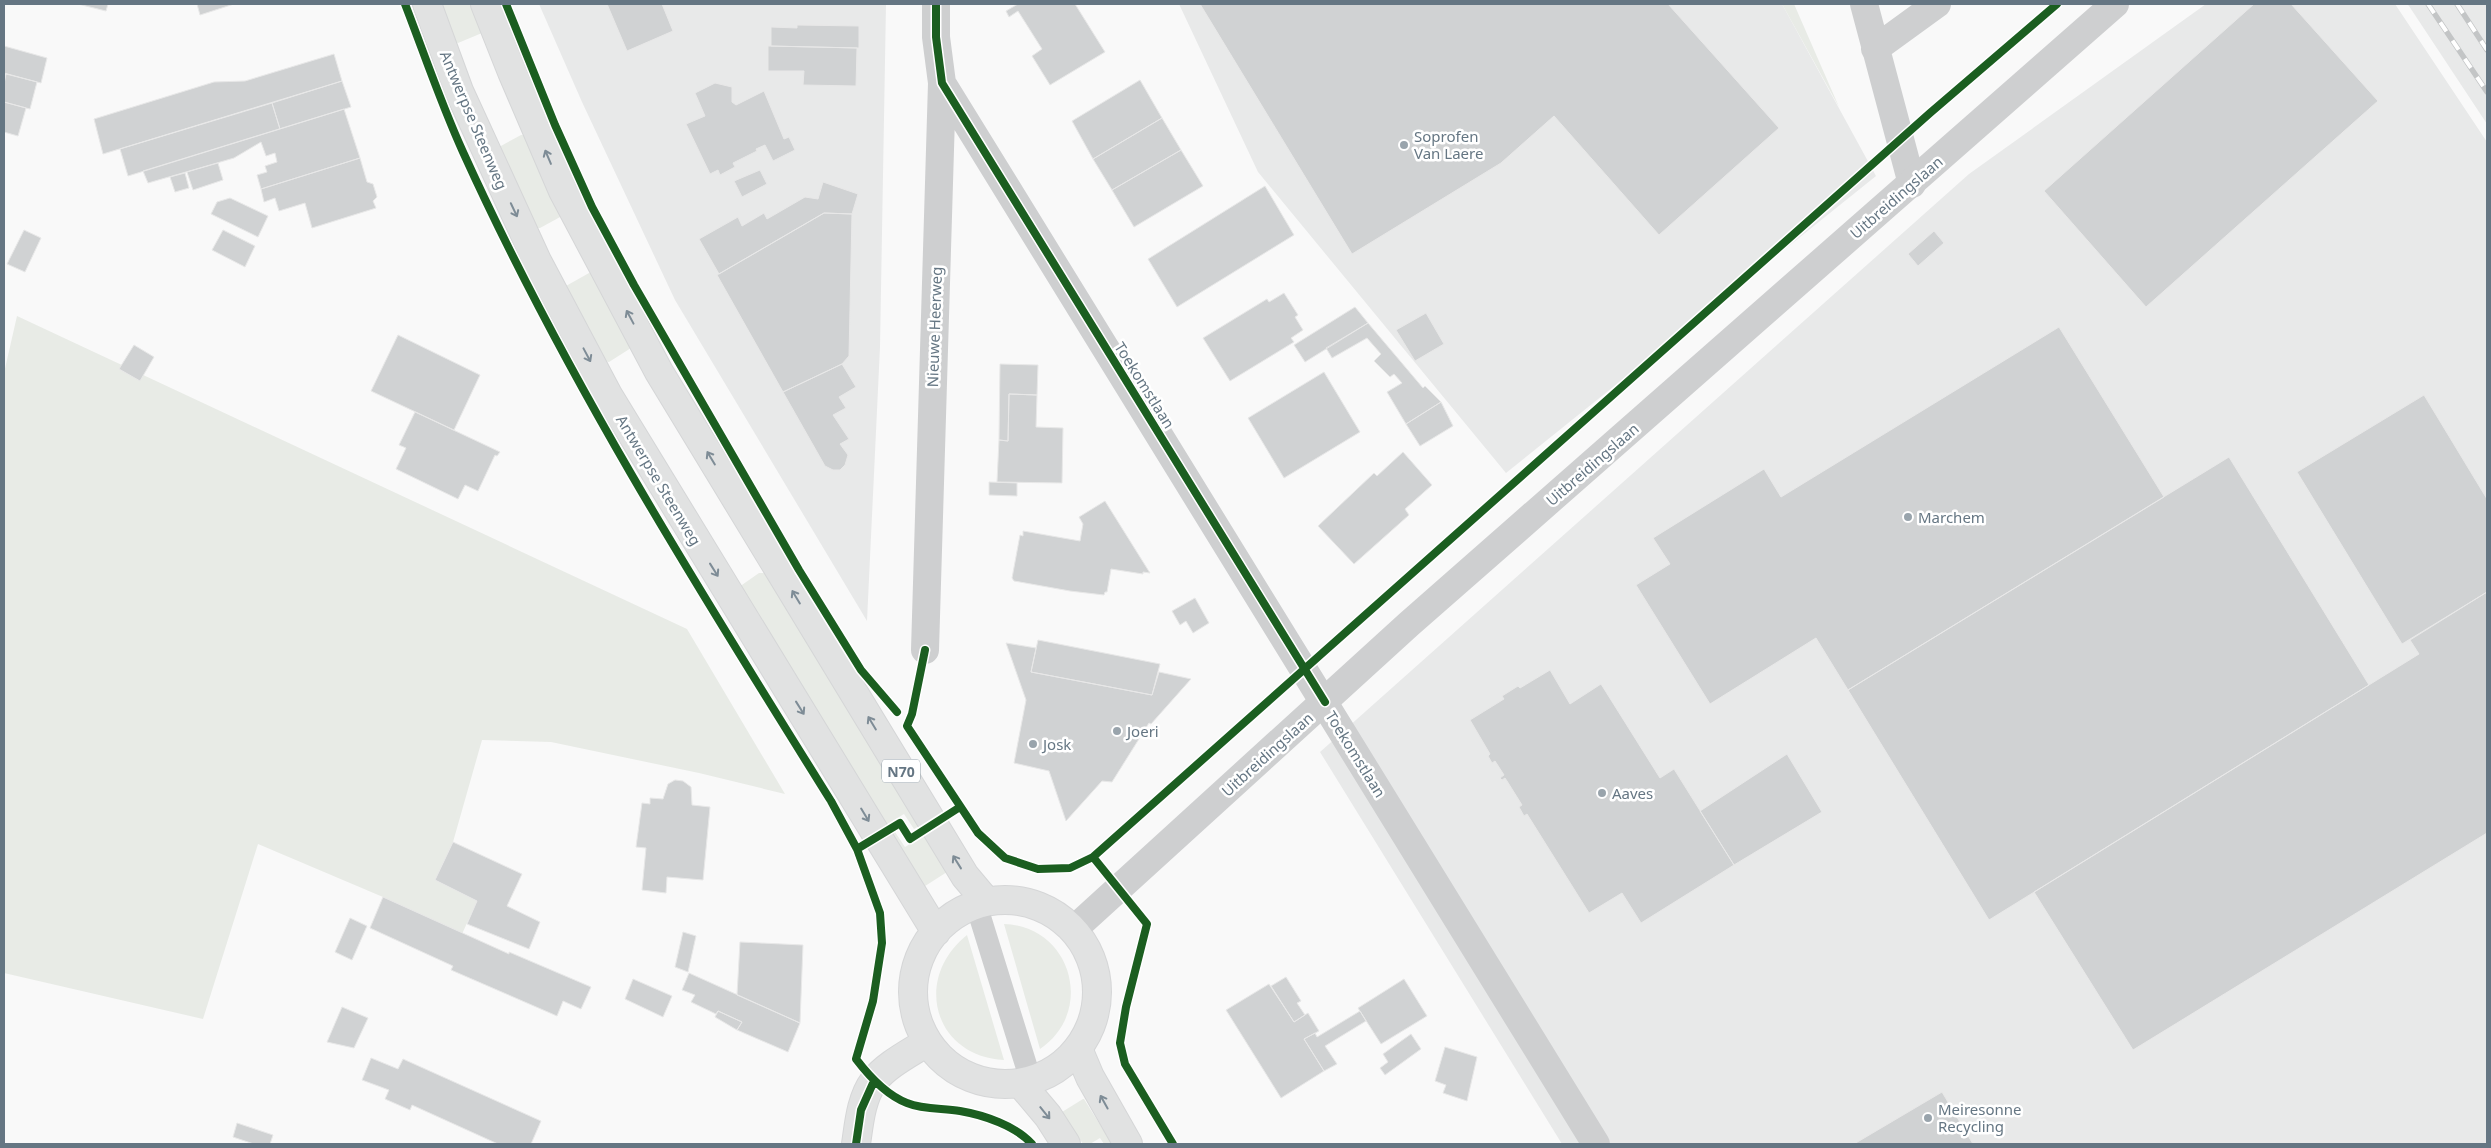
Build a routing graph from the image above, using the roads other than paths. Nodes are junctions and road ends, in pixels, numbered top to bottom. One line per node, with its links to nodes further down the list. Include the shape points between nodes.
1 (427, 4): 14 (main road, Antwerpse Steenweg, one-way to 14, via 458,91 537,261 608,395)
2 (485, 4): 12 (main road, N70, one-way to 2, via 659,372 563,191)
3 (936, 4): 8 (street, Nieuwe Heerweg)
4 (1864, 4): 7 (street)
5 (1936, 4): 7 (street)
6 (2115, 4): 9 (street, Uitbreidingslaan)
7 (1876, 49): 9 (street)
8 (942, 83): 10 (street, Nieuwe Heerweg); 11 (street, Toekomstlaan)
9 (1912, 184): 11 (street, Uitbreidingslaan, via 1416,617)
10 (924, 650)
11 (1324, 702): 13 (street, Uitbreidingslaan); 21 (street, Toekomstlaan)
12 (981, 903): 13 (main road, via 1002,899 1038,906); 14 (main road, via 943,924); 17 (lane)
13 (1073, 930): 16 (main road, via 1088,951 1096,978 1097,998 1093,1020)
14 (936, 932): 15 (main road, via 917,966 913,990 915,1013)
15 (927, 1042): 17 (main road, via 939,1057 960,1073 980,1081); 18 (main road, via 874,1081 861,1110)
16 (1079, 1051): 17 (main road, via 1059,1067); 20 (main road, one-way to 16)
17 (1026, 1083): 19 (main road, one-way to 19)
18 (856, 1144)
19 (1066, 1144)
20 (1128, 1144)
21 (1596, 1144)

